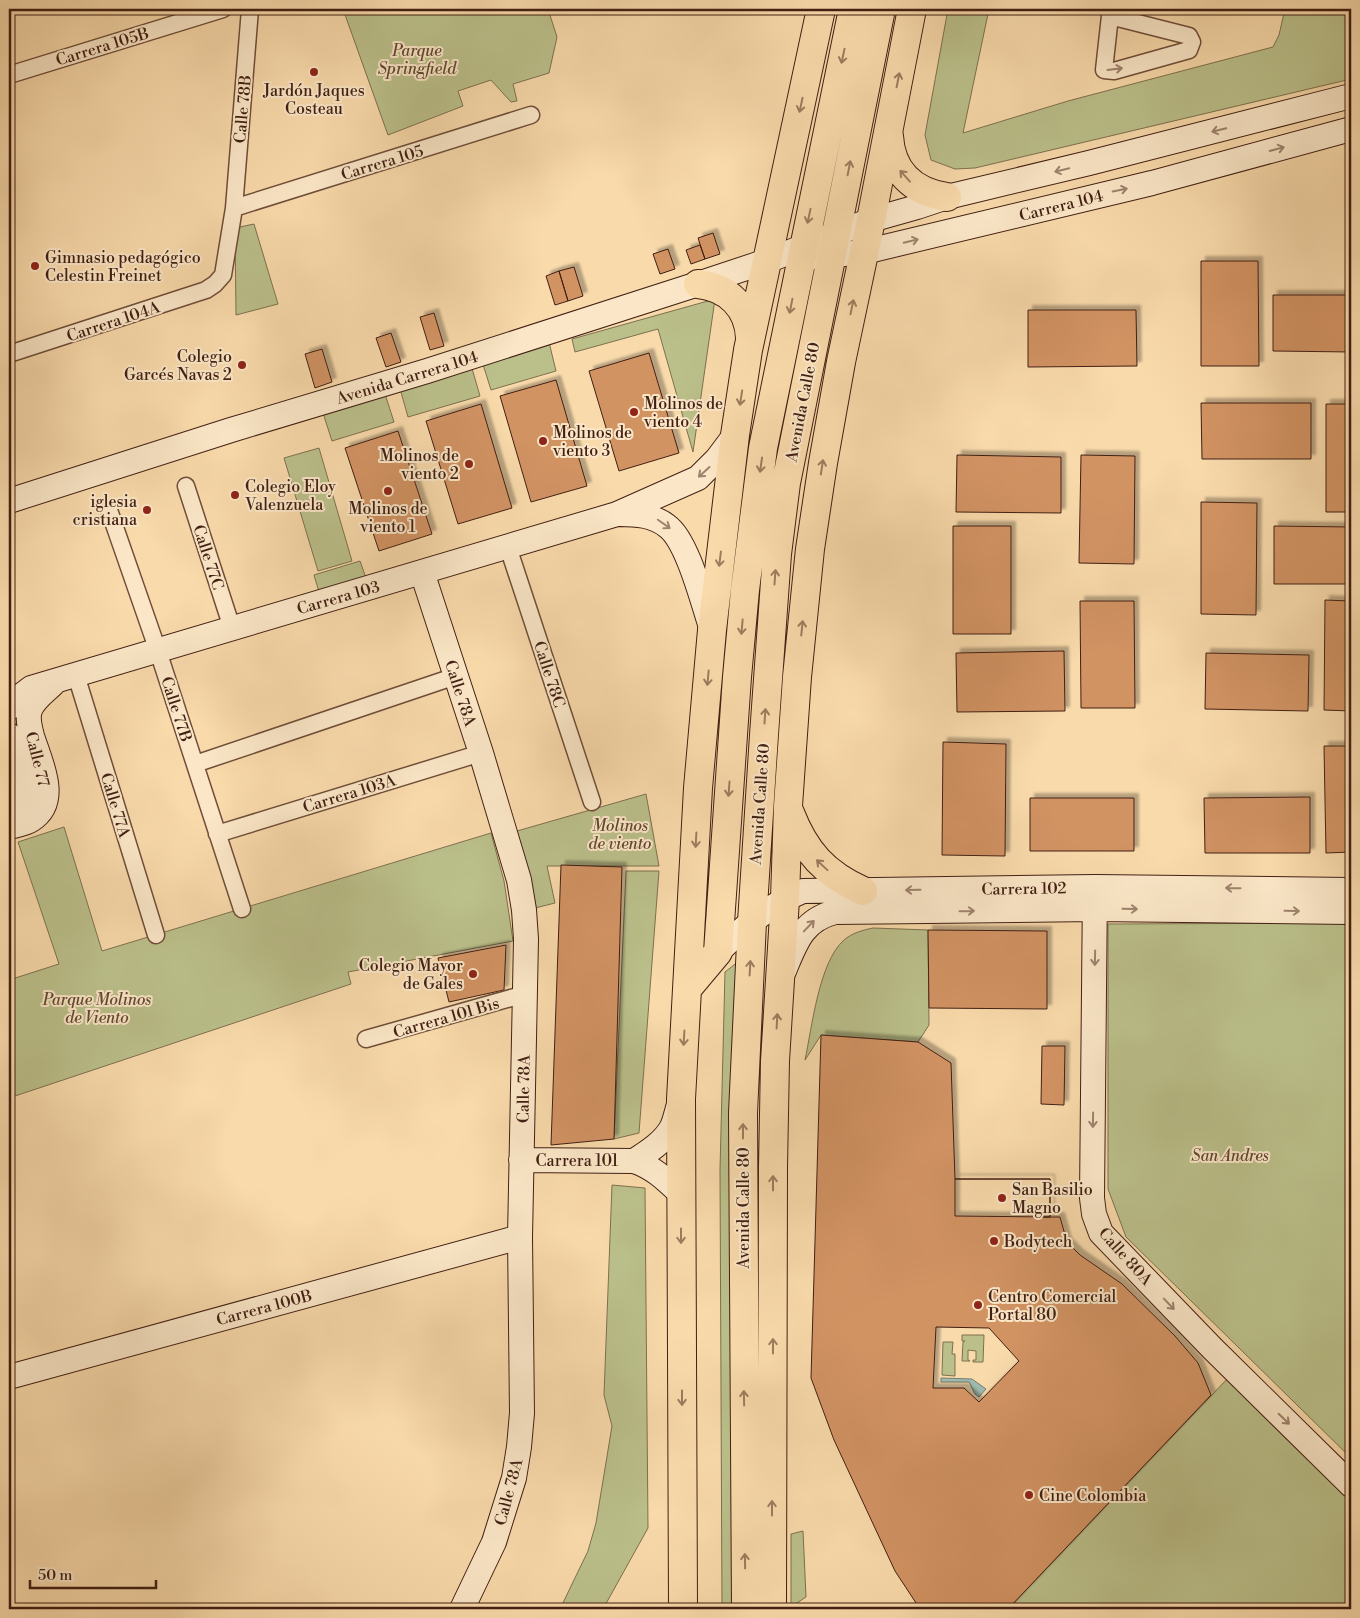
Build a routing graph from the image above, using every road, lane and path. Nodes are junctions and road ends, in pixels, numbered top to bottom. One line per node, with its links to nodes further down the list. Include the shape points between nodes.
1 (223, 9): 8 (street, Carrera 105B)
2 (250, 9): 14 (street, Calle 78B)
3 (821, 9): 19 (highway, one-way to 19)
4 (852, 9): 17 (highway, Avenida Calle 80, one-way to 17)
5 (881, 9): 16 (highway, Avenida Calle 80, one-way to 5)
6 (912, 9): 11 (highway, Avenida Calle 80, one-way to 6)
7 (1111, 12): 7 (street, one-way to 7, via 1104,70 1114,71 1191,47 1189,36)
8 (9, 75)
9 (1351, 96): 13 (street, Carrera 104, one-way to 13)
10 (531, 115): 14 (street, Carrera 105)
11 (888, 128): 13 (highway, one-way to 11, via 921,190 906,179 895,164); 15 (highway, Avenida Calle 80)
12 (1351, 129): 18 (street, Carrera 104, one-way to 12, via 1152,184)
13 (947, 197): 15 (street, Carrera 104)
14 (234, 208): 20 (street, Calle 78B, via 223,275)
15 (871, 220): 16 (street, Carrera 104); 18 (highway, Avenida Calle 80)
16 (834, 244): 17 (street, Carrera 104); 18 (street, Carrera 104); 51 (highway, Avenida Calle 80, one-way to 16, via 777,554 786,483)
17 (802, 252): 19 (street, Carrera 104); 53 (highway, Avenida Calle 80, one-way to 53, via 763,448 751,543 737,677)
18 (864, 252): 41 (highway, Avenida Calle 80, one-way to 18, via 810,549 841,362)
19 (767, 261): 21 (street, Avenida Carrera 104); 22 (highway)
20 (216, 284): 23 (street, Carrera 104A)
21 (698, 284): 22 (highway, via 715,287 736,301 748,324); 26 (street, Avenida Carrera 104)
22 (748, 350): 24 (highway, one-way to 24)
23 (9, 354)
24 (735, 435): 28 (street, Carrera 103, one-way to 28, via 698,478); 32 (highway, one-way to 32)
25 (186, 486): 31 (street, Calle 77C)
26 (9, 501)
27 (109, 510): 33 (street, Calle 77B)
28 (617, 514): 29 (street, Carrera 103); 32 (street, Carrera 103, one-way to 32, via 639,514 657,520 678,537)
29 (508, 547): 30 (street, Carrera 103); 40 (street, Calle 78C)
30 (422, 572): 31 (street, Carrera 103); 34 (street, Calle 78A)
31 (232, 628): 33 (street, Carrera 103)
32 (712, 630): 55 (highway, one-way to 55, via 698,788)
33 (158, 651): 35 (street, Carrera 103); 39 (street, Calle 77B)
34 (456, 676): 38 (street, Calle 78A); 39 (street)
35 (67, 677): 36 (street, via 31,688 14,700); 43 (street, Calle 77, via 35,700 29,712 30,728 47,786 46,801 30,821); 52 (street, Calle 77A)
36 (9, 708)
37 (9, 735): 42 (street, Calle 77, via 26,782 24,804)
38 (481, 753): 44 (street, Carrera 103A); 56 (street, Calle 78A, via 519,880 526,934)
39 (195, 764): 44 (street, Calle 77B)
40 (592, 802)
41 (788, 806): 46 (highway, one-way to 41, via 846,883 817,861 796,828); 47 (highway, Avenida Calle 80)
42 (9, 822)
43 (9, 827)
44 (218, 834): 49 (street, Calle 77B)
45 (1351, 890): 48 (street, Carrera 102, one-way to 48)
46 (863, 891): 47 (street, Carrera 102, via 803,891); 48 (street, Carrera 102, one-way to 46)
47 (785, 898): 51 (street, Carrera 102); 54 (highway, Avenida Calle 80)
48 (1095, 898): 50 (street, Carrera 102, one-way to 50); 54 (street, Carrera 102, one-way to 48, via 795,944 808,925 835,912); 64 (street, Calle 80A, one-way to 64, via 1092,1198 1096,1222 1101,1232 1213,1349)
49 (242, 909)
50 (1351, 912)
51 (752, 922): 53 (street, Carrera 102); 67 (highway, Avenida Calle 80, one-way to 51, via 743,1114)
52 (156, 935)
53 (718, 952): 55 (highway)
54 (779, 984): 68 (highway, Avenida Calle 80, one-way to 54, via 773,1167)
55 (687, 990): 58 (highway, one-way to 58)
56 (526, 994): 57 (street, Carrera 101 Bis); 59 (street, Calle 78A)
57 (366, 1039)
58 (681, 1099): 60 (street, Carrera 101, via 666,1136); 61 (highway)
59 (521, 1160): 60 (street, Carrera 101); 62 (street, Calle 78A)
60 (634, 1161): 61 (street, Carrera 101, via 656,1171)
61 (680, 1194): 66 (highway, one-way to 66)
62 (520, 1237): 63 (street, Carrera 100B); 65 (street, Calle 78A, via 520,1447 494,1542)
63 (9, 1377)
64 (1351, 1485)
65 (462, 1609)
66 (683, 1609)
67 (746, 1609)
68 (772, 1609)

